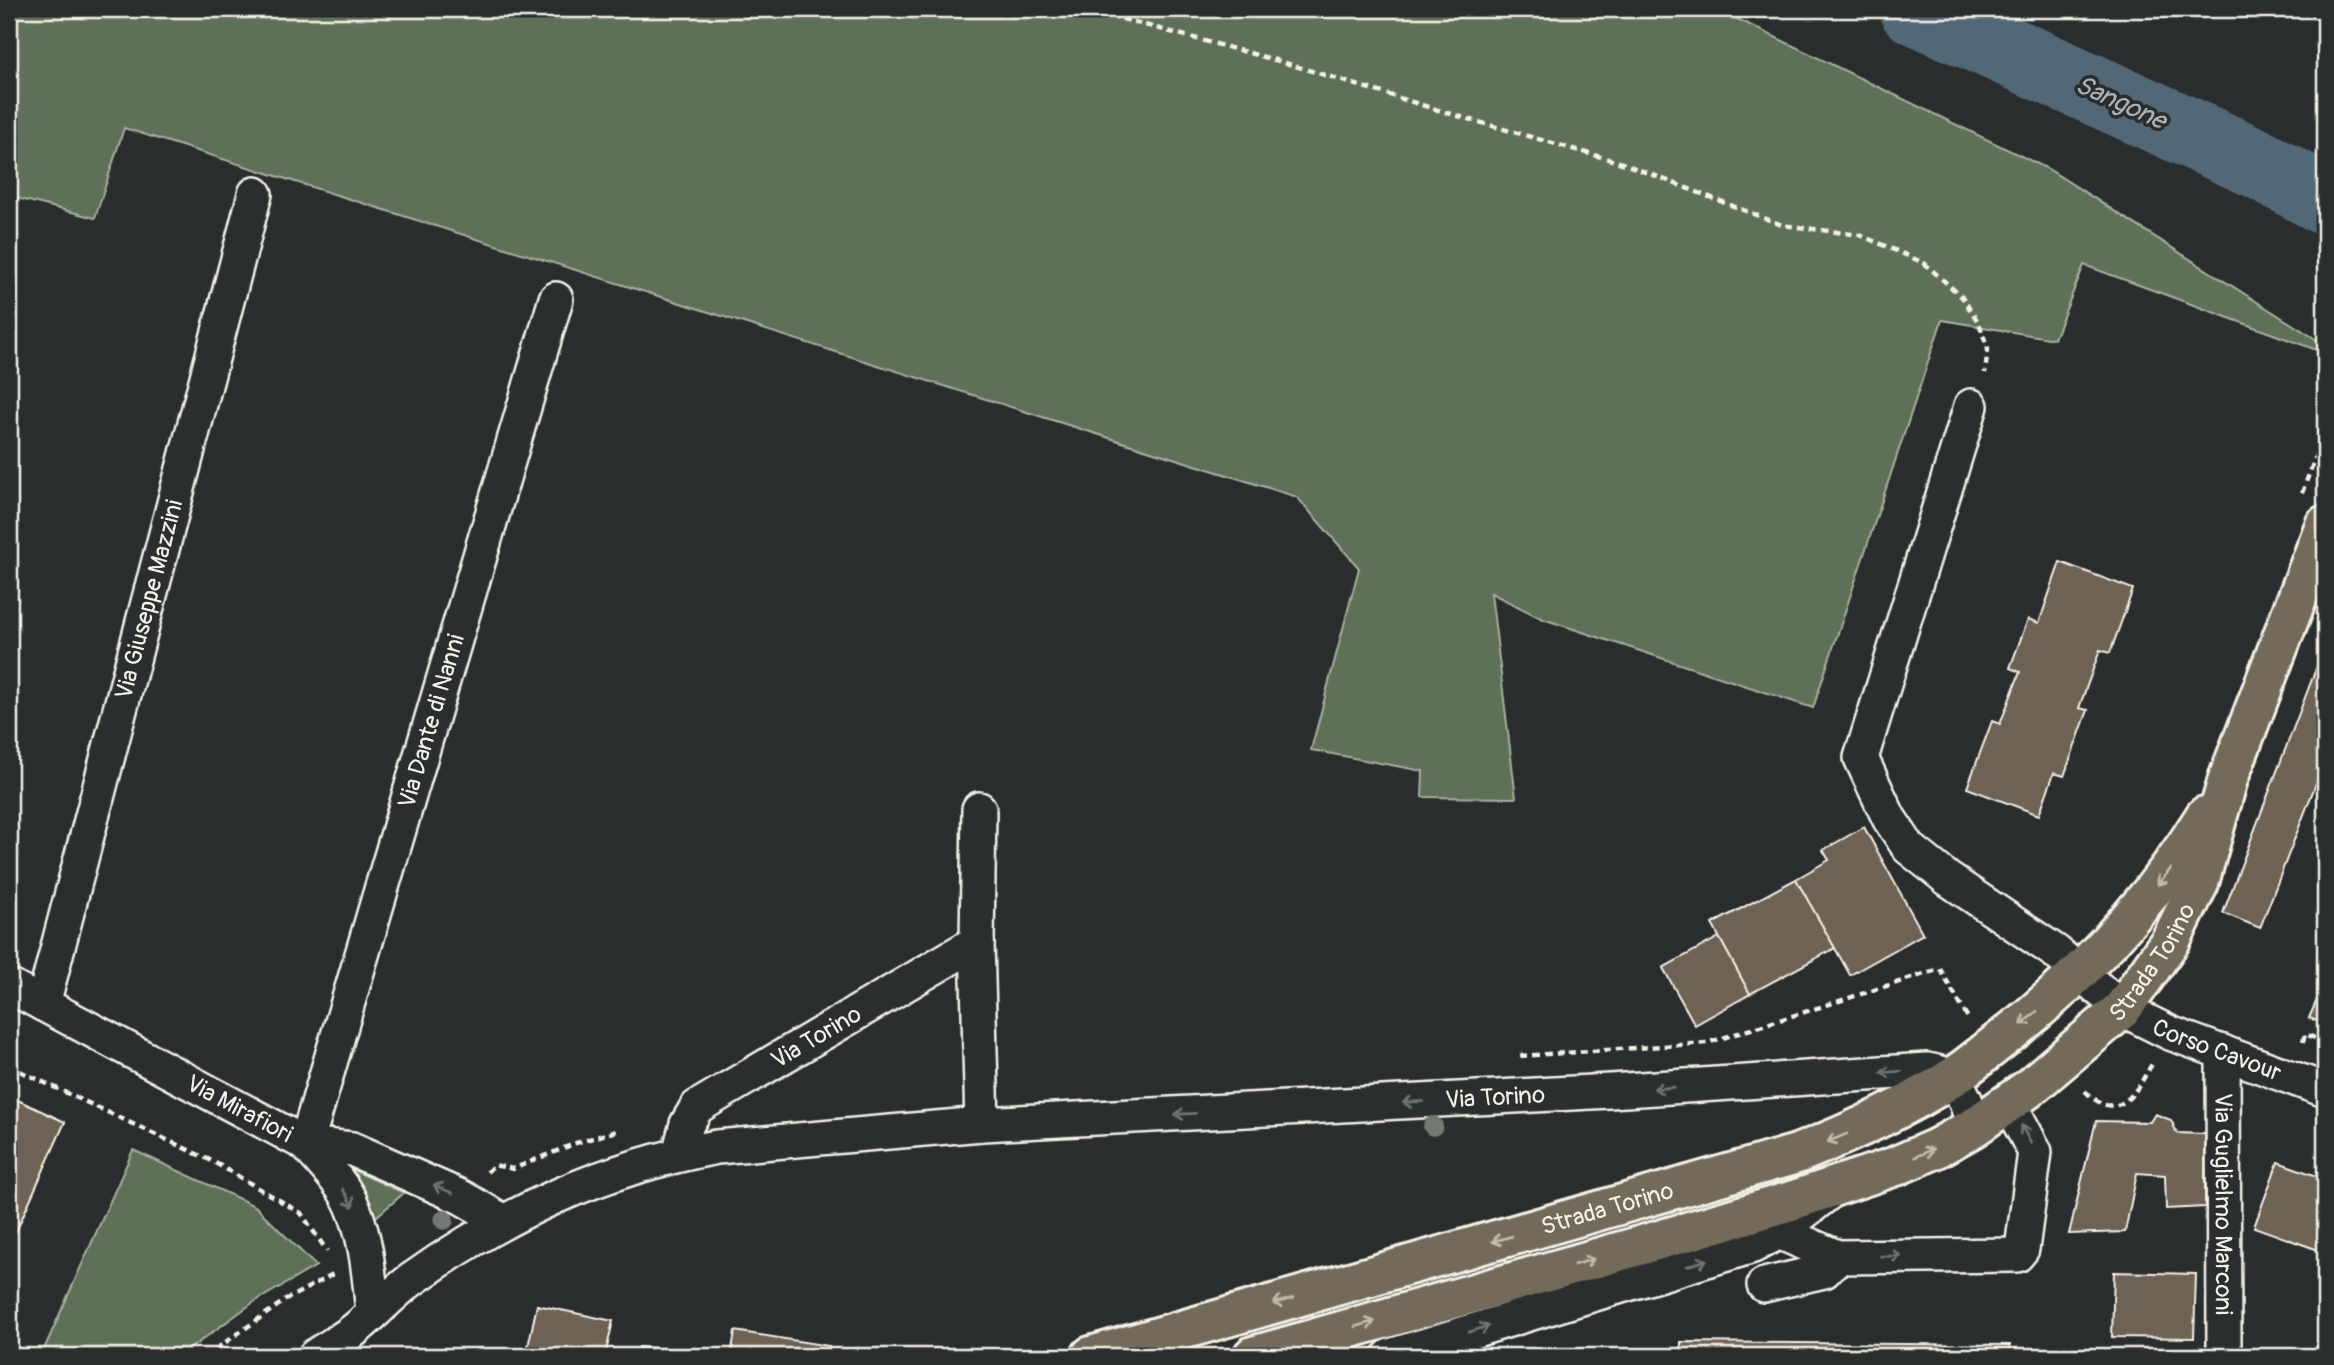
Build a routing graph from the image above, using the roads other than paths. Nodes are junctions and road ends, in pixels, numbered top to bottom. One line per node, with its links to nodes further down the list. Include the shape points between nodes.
1 (255, 194): 10 (street, Via Giuseppe Mazzini)
2 (555, 299): 18 (street, Via Dante di Nanni)
3 (1971, 406): 8 (street, Strada Torino, via 1861,758 1889,818 1909,848)
4 (2325, 525): 5 (main road, Strada Torino)
5 (2228, 779): 8 (main road, Strada Torino, one-way to 8, via 2177,861); 11 (main road, Strada Torino, via 2199,883 2171,940)
6 (979, 809): 7 (street)
7 (977, 942): 16 (street); 19 (street, Via Torino, via 697,1107)
8 (2080, 973): 11 (street, Corso Cavour); 13 (main road, Strada Torino, one-way to 13)
9 (9, 986): 10 (street, Via Mirafiori)
10 (43, 1004): 18 (street, Via Mirafiori)
11 (2122, 1009): 12 (street, Corso Cavour); 15 (main road, Strada Torino)
12 (2223, 1052): 14 (street, Corso Cavour); 30 (street, Via Guglielmo Marconi)
13 (1951, 1078): 16 (street, Via Torino, one-way to 16, via 1927,1070); 17 (street, via 1963,1091); 27 (main road, Strada Torino, one-way to 27, via 1858,1129 1797,1154)
14 (2325, 1090)
15 (2009, 1103): 17 (main road, Strada Torino); 23 (street, one-way to 15, via 2017,1255 2022,1249 2035,1152)
16 (982, 1125): 19 (street, Via Torino)
17 (1974, 1127): 20 (main road, Strada Torino, one-way to 17, via 1896,1166)
18 (306, 1144): 21 (street, one-way to 18, via 461,1197 352,1149); 25 (street, Via Mirafiori, one-way to 25, via 352,1203 367,1255)
19 (679, 1154): 21 (street, Via Torino, via 551,1196)
20 (1837, 1186): 22 (street, Strada Torino); 28 (main road, Strada Torino, one-way to 20)
21 (503, 1221): 25 (street, Via Torino, via 410,1281)
22 (1779, 1232): 23 (street); 29 (street, Strada Torino, one-way to 22, via 1752,1246)
23 (1837, 1257): 24 (street, via 1824,1270)
24 (1764, 1285)
25 (373, 1312): 26 (street, Via Torino)
26 (315, 1356)
27 (1091, 1356)
28 (1253, 1356)
29 (1390, 1356)
30 (2224, 1356)

